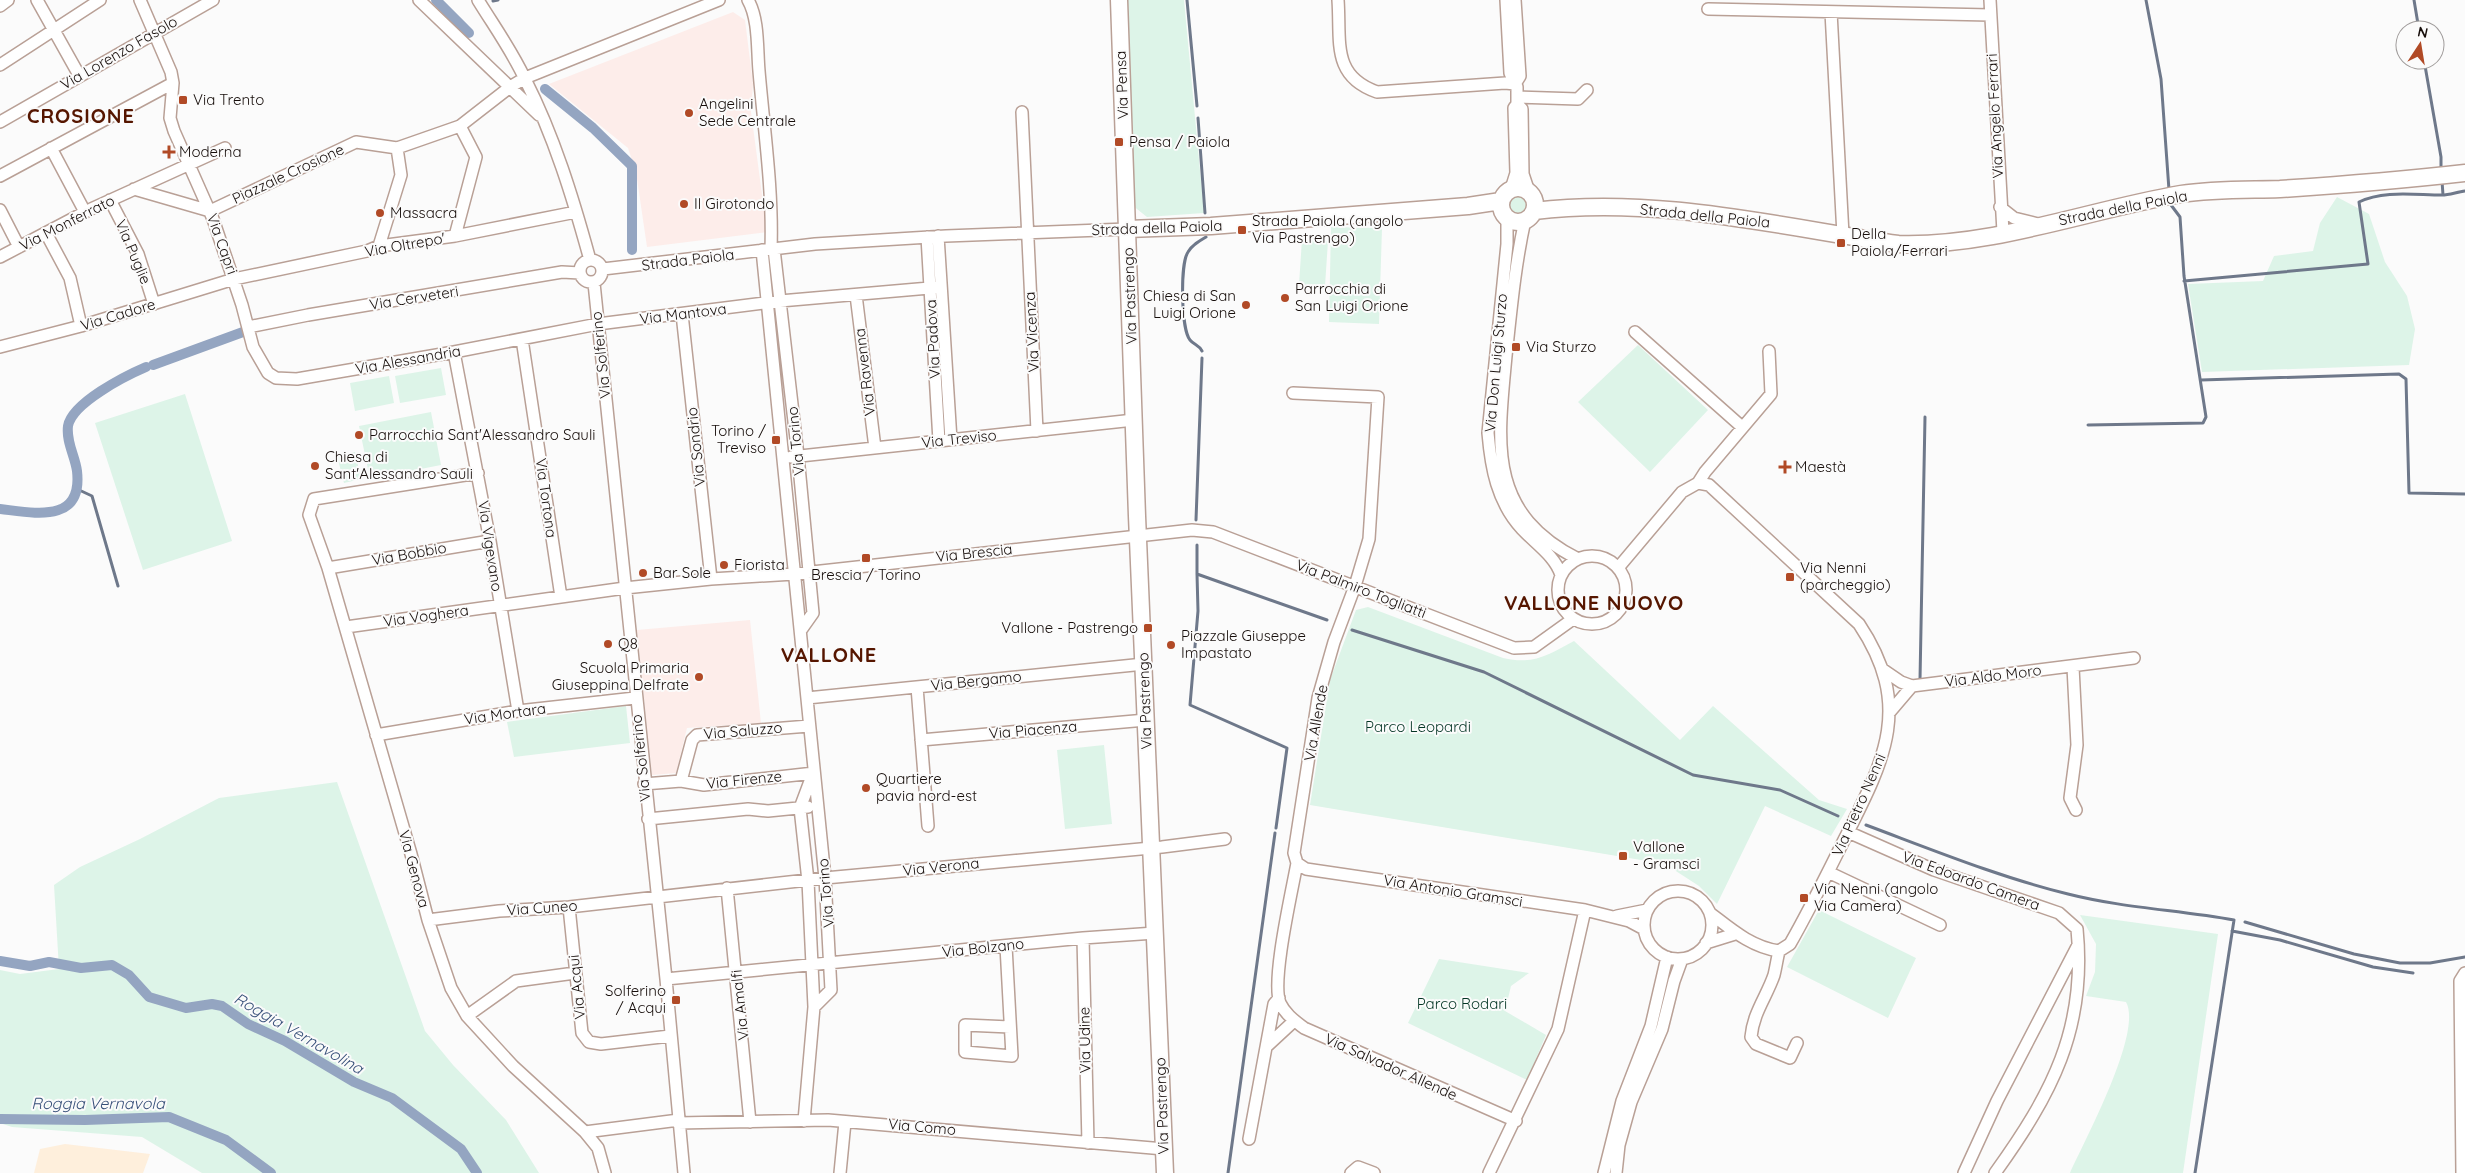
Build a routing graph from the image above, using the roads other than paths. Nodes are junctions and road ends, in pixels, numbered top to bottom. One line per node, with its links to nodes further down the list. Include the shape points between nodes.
1 (8, 0): 15 (street)
2 (37, 0): 19 (street)
3 (100, 0): 19 (street)
4 (140, 0): 20 (street)
5 (213, 0): 20 (street, Via Lorenzo Fasolo)
6 (419, 0): 26 (street)
7 (478, 0): 23 (street)
8 (718, 0): 23 (street)
9 (1119, 0): 49 (street, Via Pensa)
10 (1338, 0): 25 (street, via 1342,65 1363,87 1377,92)
11 (1506, 0): 25 (street, via 1510,73)
12 (1515, 0): 25 (street, via 1520,76)
13 (1990, 0): 18 (street, Via Angelo Ferrari)
14 (750, 3): 58 (street, via 769,190)
15 (0, 6)
16 (1708, 9): 17 (street)
17 (1831, 12): 18 (street); 53 (street)
18 (1990, 15): 43 (street, Via Angelo Ferrari)
19 (54, 31): 21 (street); 22 (street)
20 (155, 32): 22 (street, Via Lorenzo Fasolo); 24 (street)
21 (0, 65)
22 (79, 76): 31 (street, Via Lorenzo Fasolo)
23 (525, 78): 26 (street); 30 (street)
24 (173, 83): 33 (street); 36 (street, via 170,118)
25 (1515, 84): 28 (street)
26 (510, 87): 30 (street); 32 (street)
27 (1587, 90): 28 (street, via 1578,99)
28 (1517, 101): 41 (street, Via Don Luigi Sturzo, via 1514,108 1516,174); 42 (street, via 1522,109 1523,174)
29 (1022, 112): 52 (street)
30 (544, 120): 47 (street)
31 (0, 122)
32 (460, 126): 35 (street); 54 (street, via 476,157)
33 (51, 148): 38 (street); 46 (street)
34 (225, 148): 36 (street, Via Monferrato)
35 (398, 148): 45 (street, Piazzale Crosione, via 356,142); 56 (street, via 401,176)
36 (188, 164): 39 (street, Via Monferrato); 45 (street, Via Capri)
37 (2465, 173): 48 (street, Strada della Paiola, via 2379,182 2184,194)
38 (0, 176)
39 (134, 189): 40 (street, Via Monferrato); 45 (street)
40 (110, 200): 46 (street, Via Monferrato); 69 (street, Via Puglie, via 138,254)
41 (1506, 205): 42 (street, via 1523,189); 42 (street, via 1519,222); 49 (street, Strada della Paiola); 97 (street, Via Don Luigi Sturzo, via 1507,244 1488,433 1490,456 1495,483 1506,507 1558,564)
42 (1531, 205): 53 (street, Strada della Paiola, via 1679,210); 92 (street, Via Don Luigi Sturzo, via 1519,247 1510,312 1499,434 1503,470 1518,508 1550,541)
43 (2000, 206): 48 (street, via 2014,218); 50 (street, Via Angelo Ferrari)
44 (0, 210): 57 (street)
45 (210, 211): 63 (street, Via Capri)
46 (85, 212): 51 (street, Via Monferrato)
47 (576, 212): 54 (street, Via Oltrepo'); 60 (street)
48 (2040, 225): 50 (street, Strada della Paiola)
49 (1128, 229): 52 (street, Strada della Paiola); 80 (street, Via Pastrengo)
50 (2003, 232): 53 (street, Strada della Paiola, via 1926,245)
51 (46, 233): 57 (street, Via Monferrato); 72 (street, via 70,278)
52 (1026, 233): 55 (street, Strada della Paiola); 82 (street, Via Vicenza)
53 (1843, 235)
54 (455, 236): 56 (street, Via Oltrepo')
55 (932, 236): 58 (street, Strada della Paiola); 65 (street, Via Padova)
56 (379, 246): 63 (street, Via Oltrepo', via 366,252)
57 (19, 247): 59 (street, Via Monferrato)
58 (769, 250): 61 (street, Strada Paiola); 67 (street, Via Torino); 68 (street, Via Torino)
59 (0, 257)
60 (590, 260): 61 (street, via 598,261); 62 (street, via 582,264)
61 (603, 269): 64 (street, via 601,278)
62 (580, 273): 64 (street, via 584,281); 73 (street, Via Cerveteri, via 562,272)
63 (234, 279): 69 (street, Via Cadore); 73 (street, Via Capri)
64 (594, 283): 71 (street, Via Solferino)
65 (936, 288): 66 (street); 83 (street, Via Padova); 84 (street, Via Padova)
66 (856, 295): 67 (street); 85 (street, Via Ravenna)
67 (780, 301): 68 (street, Via Mantova); 86 (street, Via Torino)
68 (767, 303): 70 (street, Via Mantova); 87 (street, Via Torino)
69 (154, 304): 72 (street, Via Cadore)
70 (682, 314): 71 (street, Via Mantova); 98 (street, Via Sondrio)
71 (598, 324): 75 (street, Via Alessandria); 100 (street, Via Solferino)
72 (81, 326): 76 (street, Via Cadore)
73 (248, 327): 78 (street, Via Alessandria, via 253,346 268,373 276,378 287,379)
74 (1635, 332): 81 (street)
75 (522, 339): 78 (street, Via Alessandria); 101 (street, Via Tortona)
76 (0, 347)
77 (1769, 350): 81 (street, via 1771,394)
78 (454, 352): 88 (street, Via Vigevano)
79 (1293, 393): 99 (street, Via Allende, via 1378,396 1369,539)
80 (1134, 420): 82 (street, Via Treviso); 90 (street, Via Pastrengo)
81 (1742, 427): 89 (street)
82 (1037, 431): 83 (street, Via Treviso)
83 (951, 440): 84 (street, Via Treviso)
84 (938, 442): 85 (street, Via Treviso)
85 (874, 448): 86 (street, Via Treviso)
86 (798, 456): 87 (street, Via Treviso); 95 (street, Via Torino)
87 (783, 458): 96 (street, Via Torino)
88 (478, 473): 91 (street, Via Vigevano); 93 (street, Via Genova, via 314,499 309,515)
89 (1698, 483): 94 (street, via 1682,492); 109 (street, Via Pietro Nenni, via 1709,485 1859,624)
90 (1138, 534): 95 (street, Via Brescia); 99 (street, Via Palmiro Togliatti, via 1192,530 1213,532); 107 (street, Via Pastrengo)
91 (490, 540): 93 (street, Via Bobbio); 102 (street, Via Vigevano)
92 (1578, 558): 94 (street, via 1600,557); 97 (street)
93 (328, 568): 104 (street, Via Genova)
94 (1618, 568): 103 (street, via 1626,590 1618,613 1597,624 1584,624)
95 (809, 572): 96 (street, Via Brescia); 105 (street, Via Torino, via 813,612)
96 (794, 574): 98 (street, Via Brescia); 105 (street, Via Torino)
97 (1561, 575): 103 (street, via 1559,599)
98 (710, 579): 100 (street, Via Voghera)
99 (1355, 586): 103 (street, Via Palmiro Togliatti, via 1514,648 1534,647); 131 (street, Via Allende, via 1318,698 1294,853)
100 (625, 588): 101 (street, Via Voghera); 112 (street, Via Solferino)
101 (560, 597): 102 (street, Via Voghera)
102 (500, 606): 104 (street, Via Voghera); 114 (street, Via Vigevano)
103 (1573, 619)
104 (346, 627): 118 (street, Via Genova)
105 (801, 630): 113 (street, Via Torino)
106 (2134, 658): 108 (street, Via Aldo Moro)
107 (1144, 664): 111 (street, Via Bergamo); 116 (street, Via Pastrengo)
108 (2074, 667): 110 (street, Via Aldo Moro); 125 (street, via 2077,745 2070,798)
109 (1882, 669): 110 (street); 115 (street, Via Pietro Nenni)
110 (1912, 686): 115 (street)
111 (917, 687): 113 (street, Via Bergamo); 119 (street)
112 (635, 698): 114 (street, Via Mortara); 122 (street, Via Solferino)
113 (807, 698): 117 (street, Via Torino)
114 (518, 711): 118 (street, Via Mortara)
115 (1889, 713): 128 (street, Via Pietro Nenni, via 1887,738 1877,772)
116 (1146, 720): 119 (street, Via Piacenza); 130 (street, Via Pastrengo)
117 (810, 726): 120 (street, Via Torino); 121 (street, Via Saluzzo, via 697,735 692,740)
118 (376, 735): 142 (street, Via Genova)
119 (921, 740): 127 (street)
120 (814, 772): 121 (street, Via Firenze, via 704,785); 123 (street, Via Torino); 124 (street, Via Torino)
121 (681, 781): 122 (street, Via Firenze)
122 (644, 784): 126 (street, Via Solferino)
123 (817, 806): 124 (street, Via Firenze); 133 (street, Via Torino)
124 (800, 808): 126 (street, Via Firenze, via 748,809); 134 (street, Via Torino)
125 (2076, 810)
126 (648, 819): 136 (street, Via Solferino)
127 (928, 826)
128 (1848, 832): 132 (street, Via Pietro Nenni); 149 (street, Via Edoardo Camera, via 1934,870 2059,913 2077,930)
129 (1225, 839): 130 (street, Via Verona)
130 (1152, 846): 133 (street, Via Verona); 145 (street, Via Pastrengo)
131 (1297, 863): 138 (street, Via Antonio Gramsci, via 1306,868); 162 (street, via 1278,977)
132 (1831, 874): 143 (street); 151 (street, Via Pietro Nenni, via 1790,944)
133 (825, 878): 134 (street, Via Verona); 154 (street, Via Torino)
134 (808, 881): 135 (street, Via Verona); 155 (street, Via Torino)
135 (727, 888): 136 (street, Via Verona); 157 (street, Via Amalfi)
136 (657, 898): 137 (street, Via Cuneo); 159 (street, Via Solferino)
137 (569, 907): 142 (street, Via Cuneo); 156 (street, Via Acqui)
138 (1586, 910): 141 (street, Via Antonio Gramsci); 171 (street, via 1558,1029)
139 (1647, 910): 140 (street, via 1663,894 1677,891 1701,900); 141 (street, Via Antonio Gramsci); 144 (street)
140 (1710, 913): 146 (street); 148 (street, via 1712,929)
141 (1610, 917): 144 (street, Via Antonio Gramsci, via 1629,921)
142 (428, 920): 164 (street, Via Genova, via 451,988)
143 (1940, 925)
144 (1644, 929): 152 (street, via 1651,946)
145 (1155, 934): 147 (street, Via Bolzano); 178 (street, Via Pastrengo)
146 (1735, 934): 148 (street); 151 (street, via 1769,950)
147 (1083, 938): 150 (street, Via Bolzano); 177 (street, Via Udine)
148 (1706, 944): 153 (street, via 1698,952)
149 (2078, 944): 160 (street); 161 (street, Via Edoardo Camera)
150 (1006, 946): 154 (street, Via Bolzano); 166 (street)
151 (1779, 951): 168 (street, via 1774,975 1761,1001 1751,1037 1756,1044 1790,1058)
152 (1667, 957): 153 (street); 186 (street, via 1651,1026 1622,1101)
153 (1682, 959): 187 (street, via 1662,1029 1631,1102 1619,1145)
154 (831, 964): 155 (street, Via Bolzano); 163 (street, Via Torino, via 831,990)
155 (812, 966): 157 (street, Via Bolzano); 163 (street, Via Torino)
156 (575, 973): 164 (street, via 516,981); 167 (street, Via Acqui, via 582,1033 589,1042 601,1044)
157 (737, 973): 159 (street, Via Bolzano); 173 (street, Via Amalfi)
158 (2465, 973): 190 (street, via 2460,981)
159 (666, 980): 167 (street, Via Solferino)
160 (2056, 986): 161 (street, via 2065,984 2072,987); 188 (street)
161 (2077, 995): 189 (street, Via Edoardo Camera, via 2067,1045 2050,1087 2028,1128)
162 (1278, 998): 165 (street, Via Salvador Allende); 169 (street, via 1274,1004)
163 (814, 1007): 170 (street, Via Torino)
164 (467, 1016): 175 (street, Via Genova, via 513,1066)
165 (1294, 1021): 169 (street); 171 (street, Via Salvador Allende, via 1333,1042)
166 (1010, 1027): 166 (street, via 1012,1056 965,1052 965,1025)
167 (670, 1036): 172 (street, Via Solferino)
168 (1797, 1043)
169 (1267, 1046): 176 (street)
170 (804, 1121): 173 (street, Via Como); 174 (street, Via Como)
171 (1516, 1121): 185 (street)
172 (679, 1122): 173 (street, Via Como); 175 (street, Via Como); 180 (street, Via Solferino)
173 (750, 1122)
174 (845, 1122): 177 (street, Via Como); 181 (street)
175 (585, 1132): 179 (street, Via Genova, via 598,1148)
176 (1249, 1139)
177 (1088, 1143): 178 (street, Via Como)
178 (1164, 1149): 182 (street, Via Pastrengo)
179 (606, 1173)
180 (684, 1173)
181 (840, 1173)
182 (1165, 1173)
183 (1351, 1173): 184 (street, via 1358,1168)
184 (1374, 1173)
185 (1489, 1173)
186 (1604, 1173)
187 (1616, 1173)
188 (1964, 1173)
189 (1995, 1173)
190 (2462, 1173)

